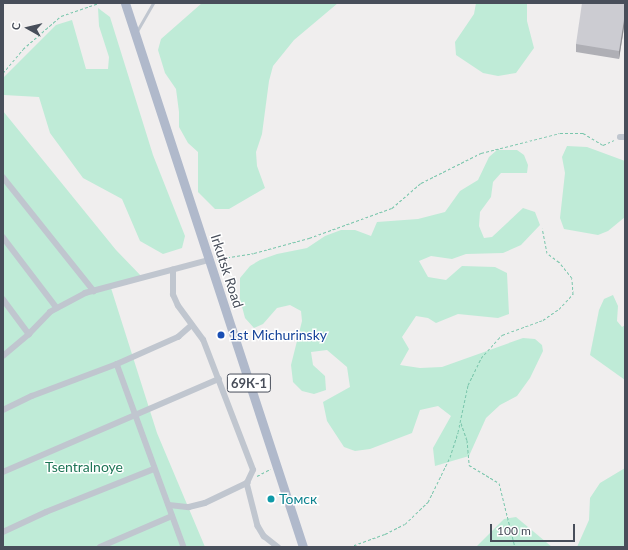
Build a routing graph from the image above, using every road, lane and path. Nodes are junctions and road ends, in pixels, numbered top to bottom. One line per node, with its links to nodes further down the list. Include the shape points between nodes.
1 (99, 3): 5 (path, via 61,16 23,49)
2 (125, 3): 4 (main road, Irkutsk Road / 69К-1)
3 (153, 3): 4 (lane)
4 (135, 33): 10 (main road, Irkutsk Road / 69К-1)
5 (3, 73)
6 (622, 137): 10 (path, via 603,145 583,133 560,133 481,152 421,183 392,208 310,238 254,253)
7 (3, 177): 12 (street)
8 (542, 228): 22 (path, via 547,253 559,262 572,278 573,294 559,309 542,320 502,334 490,346 478,363 468,385)
9 (3, 237): 14 (street)
10 (209, 260): 11 (street); 23 (main road, Irkutsk Road / 69К-1)
11 (173, 270): 12 (street); 15 (street, via 173,295)
12 (94, 291): 14 (street)
13 (3, 300): 16 (street)
14 (56, 308): 16 (street)
15 (192, 325): 18 (street, via 178,337); 19 (street, via 203,340)
16 (29, 334): 17 (street)
17 (3, 356)
18 (117, 364): 20 (street, via 32,396); 21 (street)
19 (219, 379): 21 (street); 26 (street, via 234,424 250,458)
20 (3, 410)
21 (135, 415): 24 (street); 25 (street)
22 (461, 422): 35 (path, via 450,457 428,502 405,524); 36 (path, via 467,440 469,465 499,483)
23 (276, 467): 26 (path); 34 (main road, Irkutsk Road / 69К-1)
24 (154, 469): 28 (street); 30 (street)
25 (3, 472)
26 (251, 478): 27 (street)
27 (247, 483): 28 (street, via 206,503 189,507); 33 (street, via 258,526 264,536)
28 (169, 505): 29 (street)
29 (172, 516): 31 (street); 32 (street)
30 (3, 532)
31 (100, 547)
32 (184, 547)
33 (278, 547)
34 (303, 547)
35 (349, 547)
36 (515, 547)

